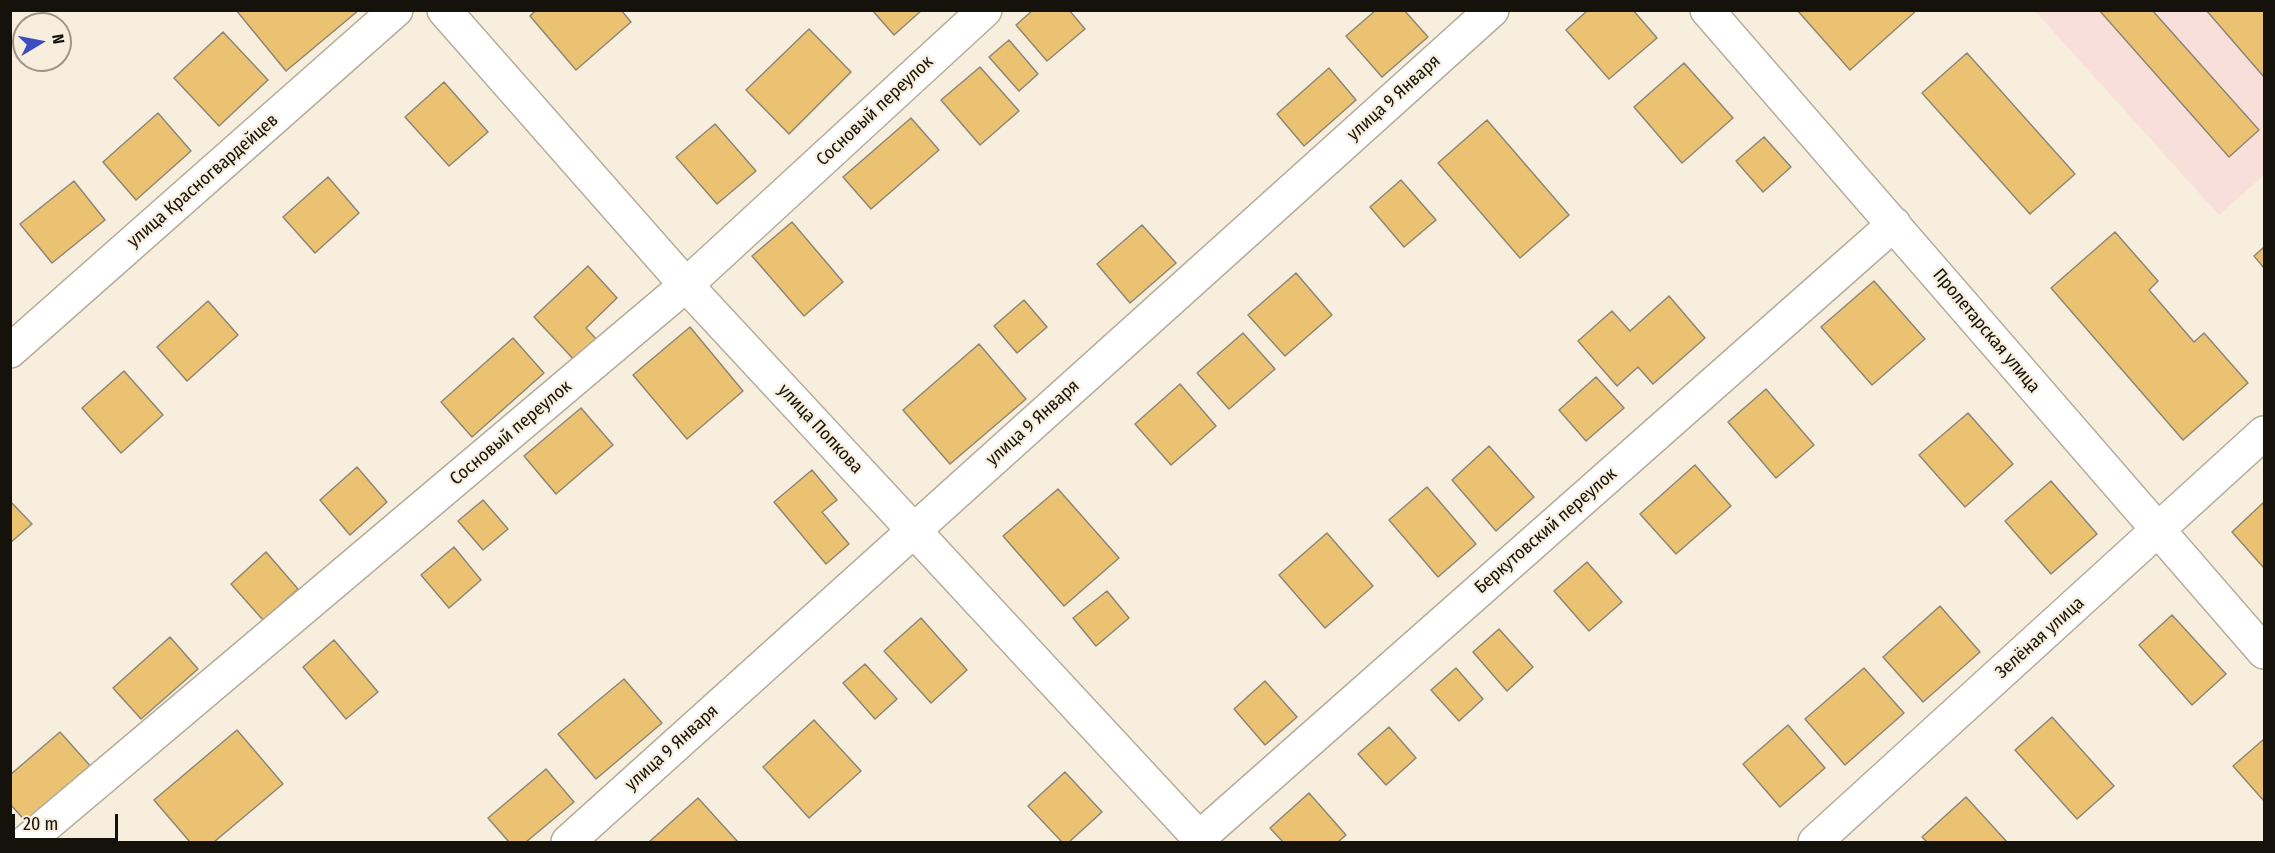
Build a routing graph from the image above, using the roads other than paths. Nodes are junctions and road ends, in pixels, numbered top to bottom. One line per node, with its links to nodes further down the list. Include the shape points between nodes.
1 (396, 10): 8 (street, улица Красногвардейцев)
2 (444, 10): 7 (street, улица Попкова)
3 (985, 10): 7 (street, Сосновый переулок)
4 (1492, 10): 10 (street, улица 9 Января)
5 (1707, 10): 6 (street, Пролетарская улица)
6 (1894, 224): 11 (street, Пролетарская улица); 14 (street, Беркутовский переулок)
7 (686, 285): 10 (street, улица Попкова); 15 (street, Сосновый переулок)
8 (10, 351)
9 (2265, 433): 11 (street, Зелёная улица)
10 (914, 529): 13 (street, улица 9 Января); 14 (street, улица Попкова)
11 (2157, 531): 12 (street, Пролетарская улица); 16 (street, Зелёная улица)
12 (2265, 652)
13 (574, 840)
14 (1201, 840)
15 (27, 843)
16 (1815, 843)

